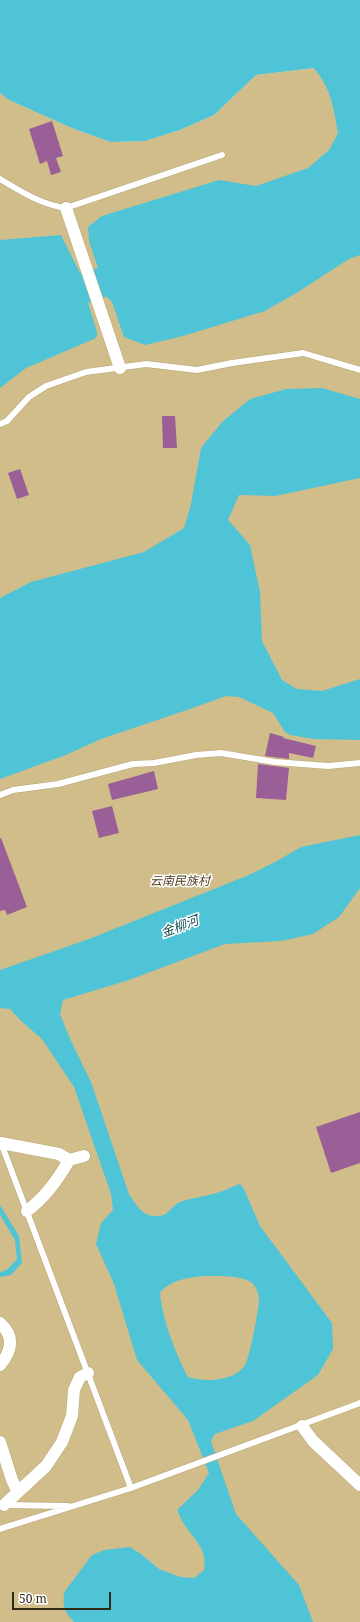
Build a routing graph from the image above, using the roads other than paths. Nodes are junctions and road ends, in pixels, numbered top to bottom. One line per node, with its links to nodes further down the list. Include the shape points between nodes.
1 (222, 155): 3 (lane)
2 (0, 179): 3 (lane, via 22,192)
3 (66, 208): 4 (street)
4 (120, 368): 5 (lane, via 146,364 197,370 303,353); 6 (lane, via 86,372 46,386 29,397 15,414)
5 (360, 370)
6 (0, 424)
7 (360, 763): 8 (lane, via 328,766 221,754 196,755 133,764 58,784 13,790)
8 (0, 795)
9 (1, 1142): 11 (street, via 59,1154); 12 (lane)
10 (84, 1156): 11 (street)
11 (69, 1160): 12 (street, via 62,1174 38,1203)
12 (26, 1211): 15 (lane)
13 (0, 1323): 14 (street, via 5,1327 11,1343 9,1352)
14 (0, 1365)
15 (88, 1373): 20 (lane); 21 (street, via 80,1377 74,1390 72,1416 62,1442 46,1466)
16 (360, 1403): 17 (lane)
17 (302, 1426): 19 (street, via 313,1441); 20 (lane)
18 (0, 1442): 21 (street)
19 (360, 1485)
20 (131, 1488): 23 (lane)
21 (18, 1492): 22 (street)
22 (2, 1505): 23 (lane)
23 (74, 1506): 24 (lane)
24 (0, 1529)

